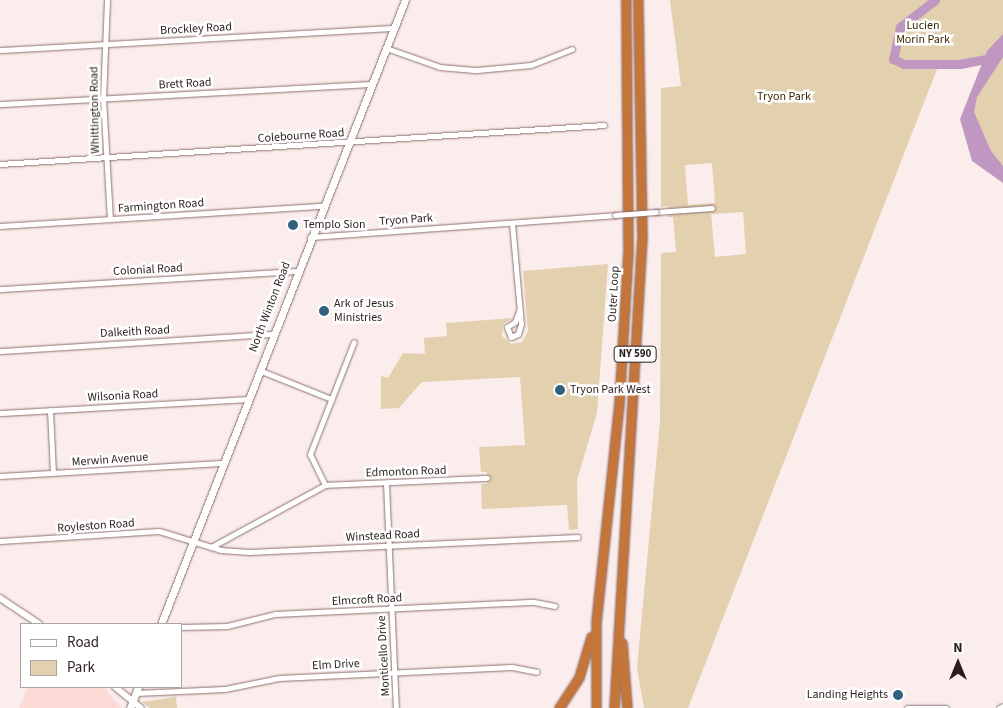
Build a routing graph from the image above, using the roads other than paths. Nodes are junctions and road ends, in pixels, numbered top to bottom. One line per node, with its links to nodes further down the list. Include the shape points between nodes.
1 (107, 0): 6 (street, Whittington Road)
2 (405, 0): 5 (main road, North Winton Road)
3 (626, 0): 46 (highway, Outer Loop / NY 590, via 631,156 628,268)
4 (638, 0): 45 (highway, Outer Loop / NY 590, via 642,239)
5 (393, 28): 6 (street, Brockley Road); 7 (main road, North Winton Road)
6 (105, 44): 9 (street, Brockley Road); 11 (street, Whittington Road)
7 (386, 48): 8 (street, via 440,67 477,70 531,65); 10 (main road, North Winton Road)
8 (572, 49)
9 (0, 50)
10 (372, 84): 11 (street, Brett Road); 14 (main road, North Winton Road)
11 (103, 98): 12 (street, Brett Road); 15 (street, Whittington Road)
12 (0, 104)
13 (604, 125): 14 (street, Colebourne Road)
14 (348, 143): 15 (street, Colebourne Road); 17 (main road, North Winton Road)
15 (106, 159): 16 (street, Colebourne Road); 19 (street, Whittington Road)
16 (0, 164)
17 (322, 206): 19 (street, Farmington Road); 22 (main road, North Winton Road)
18 (712, 208): 20 (street, Tryon Park, bridge)
19 (110, 219): 21 (street, Farmington Road)
20 (512, 223): 22 (street, Tryon Park); 25 (street)
21 (0, 226)
22 (310, 237): 23 (main road, North Winton Road)
23 (297, 271): 24 (street, Colonial Road); 26 (main road, North Winton Road)
24 (0, 289)
25 (519, 311): 25 (street, via 520,330 511,337 506,327 516,322)
26 (272, 334): 28 (street, Dalkeith Road); 29 (main road, North Winton Road)
27 (354, 342): 31 (street)
28 (0, 350)
29 (258, 370): 30 (main road, North Winton Road); 31 (street)
30 (246, 399): 32 (street, Wilsonia Road); 34 (main road, North Winton Road)
31 (331, 399): 39 (street, via 310,457)
32 (50, 410): 33 (street, Wilsonia Road); 35 (street)
33 (0, 413)
34 (222, 463): 35 (street, Merwin Avenue); 42 (main road, North Winton Road)
35 (53, 474): 36 (street, Merwin Avenue)
36 (0, 476)
37 (487, 478): 38 (street, Edmonton Road)
38 (386, 483): 39 (street, Edmonton Road); 43 (street, Monticello Drive)
39 (325, 486): 44 (street)
40 (578, 536): 43 (street, Winstead Road)
41 (0, 541): 42 (street, Royleston Road, via 160,532)
42 (191, 543): 44 (street, Winstead Road); 51 (main road, North Winton Road)
43 (389, 546): 44 (street, Winstead Road, via 249,552); 49 (street, Monticello Drive)
44 (211, 547)
45 (620, 596): 63 (highway, Outer Loop / NY 590); 64 (highway)
46 (599, 597): 61 (highway, via 584,663); 62 (highway, Outer Loop / NY 590)
47 (0, 598): 50 (street)
48 (555, 606): 49 (street, Elmcroft Road, via 534,602)
49 (391, 608): 52 (street, Elmcroft Road, via 275,614 228,626); 53 (street, Monticello Drive)
50 (38, 623)
51 (161, 623)
52 (182, 628)
53 (394, 672): 54 (street, Elm Drive, via 512,667); 56 (street, Elm Drive, via 279,678 225,689); 60 (street, Monticello Drive)
54 (537, 672)
55 (116, 688): 57 (street)
56 (137, 690): 57 (main road)
57 (131, 705): 59 (street)
58 (1003, 706): 67 (street)
59 (141, 708)
60 (396, 708)
61 (559, 708)
62 (596, 708)
63 (614, 708)
64 (627, 708)
65 (907, 708): 66 (street)
66 (946, 708)
67 (999, 708)

